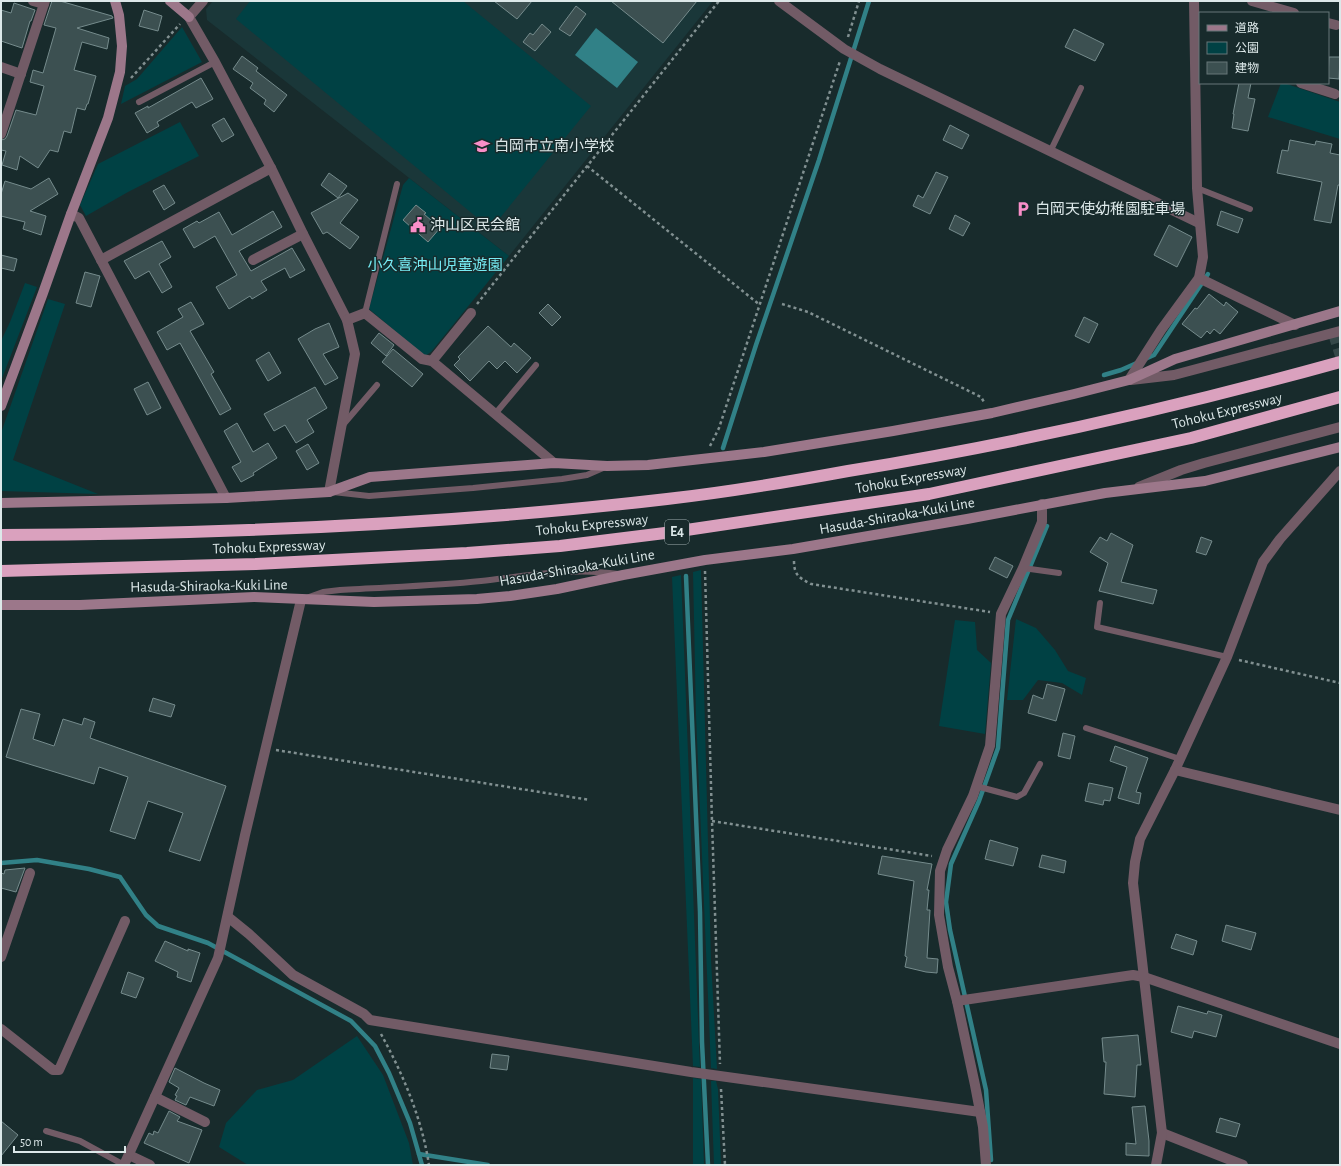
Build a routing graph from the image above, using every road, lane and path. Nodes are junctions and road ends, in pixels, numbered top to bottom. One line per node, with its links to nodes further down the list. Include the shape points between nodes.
1 (33, 1): 10 (street)
2 (115, 1): 18 (street, via 122,46)
3 (170, 1): 12 (street)
4 (203, 1): 12 (street)
5 (719, 1): 25 (path)
6 (778, 1): 13 (street)
7 (859, 1): 13 (path)
8 (1194, 1): 14 (street)
9 (1252, 1): 11 (street)
10 (44, 3): 17 (street)
11 (1290, 12)
12 (186, 19): 15 (street); 18 (path, via 127,82)
13 (844, 49): 24 (street); 37 (path)
14 (1197, 49): 28 (street)
15 (216, 62): 22 (lane); 26 (street)
16 (1, 67): 17 (street)
17 (21, 74): 23 (street)
18 (117, 84): 30 (street, via 108,118)
19 (1304, 84): 21 (street)
20 (1081, 88): 24 (lane)
21 (1335, 94)
22 (139, 102)
23 (1, 132)
24 (1050, 152): 31 (street)
25 (587, 166): 37 (path); 38 (path)
26 (271, 168): 32 (street); 33 (street)
27 (397, 184): 40 (lane)
28 (1197, 188): 29 (lane); 31 (street)
29 (1250, 209)
30 (71, 214): 33 (street, via 79,218); 50 (street)
31 (1199, 223): 35 (street, via 1203,257)
32 (303, 234): 34 (street); 41 (street)
33 (101, 260): 62 (street)
34 (253, 260)
35 (1199, 278): 42 (street); 47 (street)
36 (782, 304): 51 (path, via 808,312 981,397)
37 (760, 305): 56 (path, via 719,428 710,446)
38 (471, 312): 44 (street)
39 (1340, 312): 42 (street)
40 (365, 313): 41 (street); 44 (street, via 422,360)
41 (347, 320): 53 (street, via 355,354)
42 (1295, 325): 47 (street, via 1175,359)
43 (1340, 331): 47 (street, via 1174,375)
44 (432, 362): 52 (street)
45 (1340, 362): 65 (highway, Tohoku Expressway / E4, via 1120,418 989,446 906,462 668,499 357,525 91,535)
46 (536, 365): 52 (lane)
47 (1129, 380): 51 (street)
48 (377, 385): 53 (lane)
49 (1340, 397): 69 (highway, Tohoku Expressway / E4, via 1191,438 928,494 672,532 560,546 459,553 263,563)
50 (1, 406)
51 (992, 413): 56 (street, via 764,452)
52 (495, 414): 57 (street)
53 (342, 427): 61 (street)
54 (1340, 427): 60 (street, via 1204,463)
55 (1339, 450): 60 (street, Hasuda-Shiraoka-Kuki Line, via 1205,480)
56 (712, 457): 58 (street, via 648,465)
57 (554, 463): 58 (street); 61 (street, via 370,477)
58 (607, 466): 61 (lane, via 587,475 473,488 368,496)
59 (1340, 471): 76 (street, via 1263,562)
60 (1138, 488): 64 (street, Hasuda-Shiraoka-Kuki Line)
61 (329, 492): 62 (street)
62 (226, 498): 63 (street)
63 (1, 503)
64 (1042, 504): 66 (street, Hasuda-Shiraoka-Kuki Line); 68 (street, via 1042,522)
65 (1, 535)
66 (793, 549): 67 (street, Hasuda-Shiraoka-Kuki Line); 75 (path, via 794,569 798,577 811,584)
67 (705, 560): 71 (street, Hasuda-Shiraoka-Kuki Line); 86 (path)
68 (1023, 568): 70 (lane); 75 (street)
69 (1, 571)
70 (1058, 573)
71 (623, 575): 72 (street, Hasuda-Shiraoka-Kuki Line, via 510,596 374,602); 72 (lane, via 601,571 574,571 479,581 340,590 323,592)
72 (301, 600): 74 (street, Hasuda-Shiraoka-Kuki Line, via 254,597); 79 (street)
73 (1100, 603): 76 (lane, via 1097,627)
74 (1, 605)
75 (1001, 614): 83 (street, via 990,746)
76 (1227, 657): 77 (path); 80 (street)
77 (1340, 683)
78 (1086, 728): 80 (lane)
79 (266, 748): 84 (path); 89 (street)
80 (1180, 759): 82 (street)
81 (1040, 764): 83 (lane, via 1024,793 1017,797)
82 (1175, 770): 85 (street); 92 (street, via 1140,839 1135,862 1133,882)
83 (976, 786): 87 (street)
84 (590, 800)
85 (1340, 810)
86 (712, 821): 87 (path); 97 (path)
87 (944, 858): 93 (street, via 940,871 939,915)
88 (30, 873): 91 (street)
89 (228, 917): 94 (street, via 293,975 364,1014); 98 (street, via 218,958)
90 (125, 921): 95 (street, via 59,1070 52,1070)
91 (1, 957)
92 (1144, 977): 93 (street, via 1133,975); 96 (street); 102 (street)
93 (957, 1001): 99 (street)
94 (370, 1020): 97 (street); 106 (path, via 377,1026 389,1049 411,1100)
95 (1, 1029)
96 (1340, 1044)
97 (721, 1076): 99 (street); 107 (path)
98 (155, 1097): 100 (street); 103 (street)
99 (980, 1112): 108 (street)
100 (205, 1122)
101 (46, 1131): 104 (lane, via 80,1141)
102 (1162, 1133): 109 (street); 110 (street)
103 (129, 1154): 104 (street); 105 (street)
104 (124, 1165)
105 (150, 1165)
106 (429, 1165)
107 (725, 1165)
108 (986, 1165)
109 (1156, 1165)
110 (1243, 1165)

